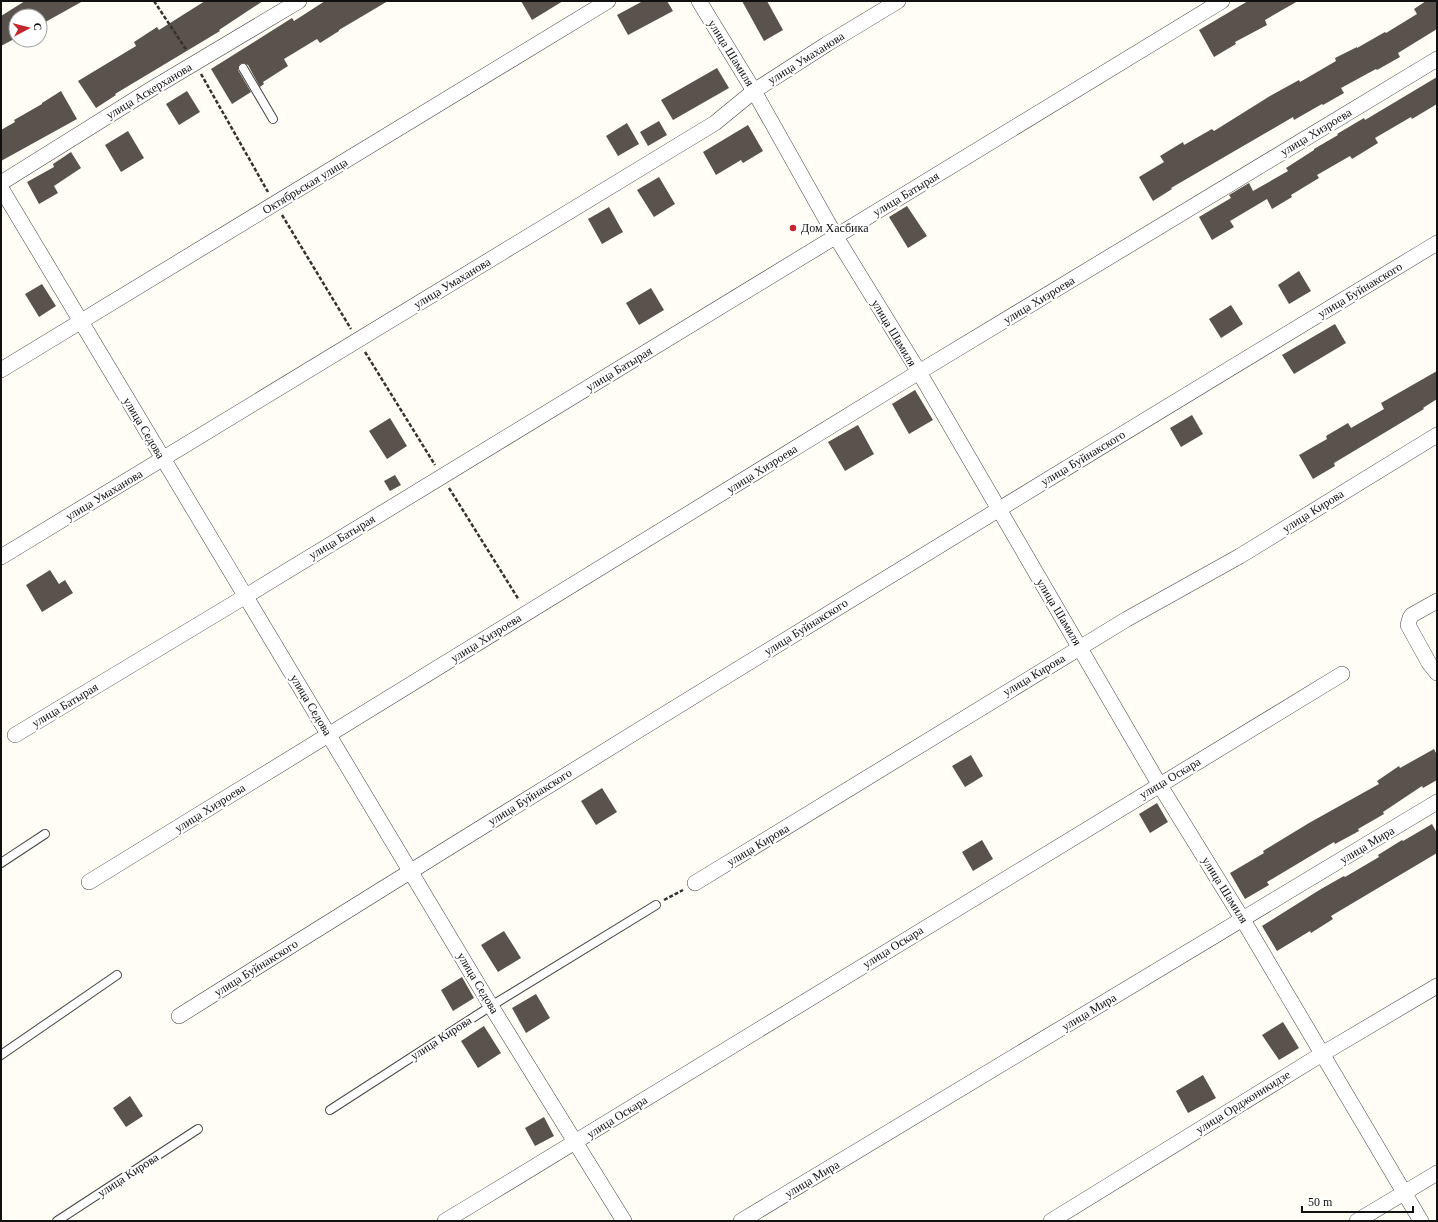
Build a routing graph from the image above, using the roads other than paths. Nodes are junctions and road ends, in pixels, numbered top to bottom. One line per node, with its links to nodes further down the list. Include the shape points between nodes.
1 (299, 1): 10 (street, улица Аскерханова, via 152,88)
2 (608, 1): 14 (street, Октябрьская улица)
3 (699, 1): 8 (street, улица Шамиля)
4 (898, 1): 8 (street, улица Умаханова)
5 (1222, 1): 12 (street, улица Батырая)
6 (1437, 59): 16 (street, улица Хизроева)
7 (243, 68): 9 (lane)
8 (754, 91): 12 (street, улица Шамиля); 18 (street, улица Умаханова, via 715,123)
9 (273, 119)
10 (1, 183)
11 (1, 188): 14 (street, улица Седова)
12 (836, 237): 16 (street, улица Шамиля); 21 (street, улица Батырая)
13 (1437, 243): 19 (street, улица Буйнакского)
14 (81, 320): 15 (street, Октябрьская улица); 18 (street, улица Седова)
15 (1, 370)
16 (919, 372): 19 (street, улица Шамиля); 26 (street, улица Хизроева)
17 (1437, 435): 23 (street, улица Кирова, via 1240,556)
18 (163, 459): 20 (street, улица Умаханова); 21 (street, улица Седова)
19 (998, 509): 23 (street, улица Шамиля); 32 (street, улица Буйнакского)
20 (1, 557)
21 (246, 596): 26 (street, улица Седова); 27 (street, улица Батырая)
22 (1437, 601): 24 (street, via 1412,615 1408,621 1409,628)
23 (1080, 648): 28 (street, улица Шамиля); 34 (street, улица Кирова)
24 (1437, 673)
25 (1342, 674): 28 (street, улица Оскара)
26 (329, 734): 32 (street, улица Седова); 33 (street, улица Хизроева)
27 (15, 735)
28 (1159, 784): 36 (street, улица Шамиля); 45 (street, улица Оскара)
29 (1437, 802): 36 (street, улица Мира)
30 (45, 834): 31 (lane)
31 (1, 863)
32 (410, 870): 39 (street, улица Седова); 40 (street, улица Буйнакского)
33 (89, 882)
34 (695, 883)
35 (656, 905): 39 (lane, улица Кирова)
36 (1243, 920): 41 (street, улица Шамиля); 51 (street, улица Мира)
37 (117, 975): 42 (lane)
38 (1437, 986): 41 (street, улица Орджоникидзе)
39 (492, 1006): 43 (lane, улица Кирова); 45 (street, улица Седова)
40 (179, 1016)
41 (1322, 1054): 47 (street, улица Шамиля); 52 (street, улица Орджоникидзе)
42 (1, 1055)
43 (330, 1110)
44 (198, 1129): 48 (lane, улица Кирова)
45 (576, 1142): 49 (street, улица Оскара); 50 (street, улица Седова)
46 (1437, 1173): 47 (street)
47 (1404, 1193): 53 (street); 54 (street, улица Шамиля)
48 (57, 1221)
49 (445, 1221)
50 (624, 1221)
51 (741, 1221)
52 (1051, 1221)
53 (1358, 1221)
54 (1421, 1221)

